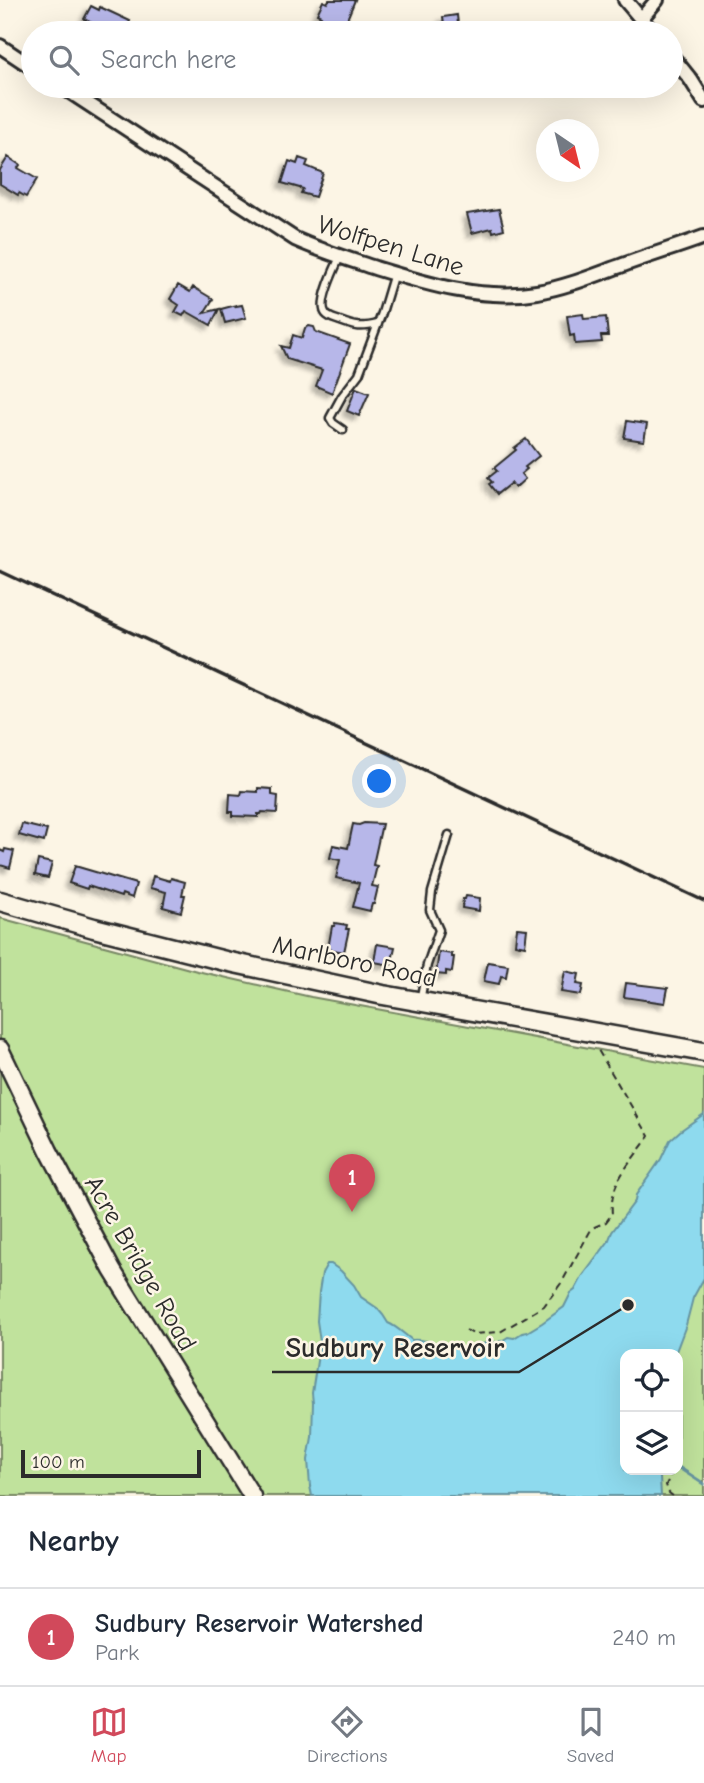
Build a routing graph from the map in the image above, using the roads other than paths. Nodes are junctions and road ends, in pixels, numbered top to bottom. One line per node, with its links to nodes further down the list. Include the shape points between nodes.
1 (625, 0): 3 (street)
2 (657, 0): 3 (street)
3 (642, 19)
4 (0, 46): 5 (street)
5 (21, 60)
6 (683, 70): 8 (street)
7 (79, 98): 10 (street, Wolfpen Lane, via 295,239)
8 (704, 101)
9 (704, 237): 11 (street, Wolfpen Lane, via 535,292 480,293)
10 (340, 257): 11 (street, Wolfpen Lane); 12 (lane, via 323,311 355,327)
11 (394, 273): 12 (lane)
12 (378, 324): 13 (lane, via 359,374 330,418)
13 (343, 430)
14 (449, 835): 16 (lane, via 432,892 430,910 439,930)
15 (0, 901): 16 (main road, Marlboro Road, via 225,961)
16 (420, 1003): 18 (main road, Marlboro Road)
17 (0, 1049): 19 (street, Acre Bridge Road, via 112,1270)
18 (704, 1052)
19 (251, 1496)

